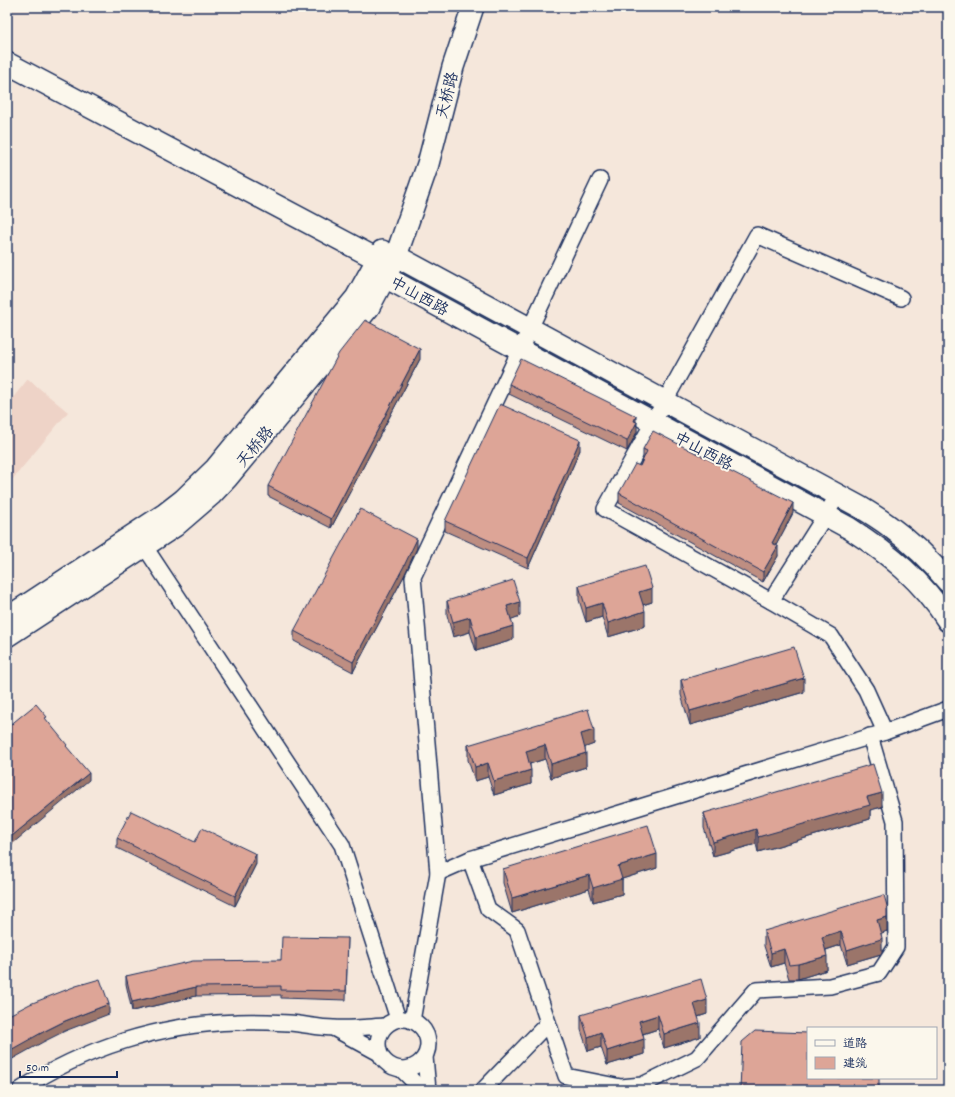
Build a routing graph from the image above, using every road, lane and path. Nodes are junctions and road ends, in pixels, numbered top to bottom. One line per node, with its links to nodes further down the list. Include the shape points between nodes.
1 (473, 7): 4 (main road, 天桥路, via 453,67 421,185)
2 (7, 63): 4 (main road)
3 (600, 180): 6 (street)
4 (386, 264): 6 (main road, 中山西路); 7 (main road, 中山西路); 12 (main road, 天桥路, via 216,468)
5 (901, 298): 8 (street, via 757,235)
6 (530, 329): 7 (street); 8 (main road, 中山西路)
7 (520, 350): 9 (main road, 中山西路); 22 (street, via 413,577)
8 (664, 401): 9 (street); 10 (main road, 中山西路)
9 (653, 422): 11 (main road, 中山西路); 14 (street, via 605,509)
10 (838, 495): 11 (street); 13 (main road, 中山西路, via 889,526 915,547)
11 (825, 515): 14 (street); 16 (main road, 中山西路, via 849,528 900,564 922,587)
12 (140, 540): 15 (main road, 天桥路); 17 (main road, 天桥路); 23 (street, via 342,845)
13 (948, 582)
14 (771, 601): 19 (street, via 831,636 866,690)
15 (7, 618)
16 (948, 621)
17 (7, 636)
18 (948, 709): 19 (street)
19 (885, 732): 20 (street)
20 (870, 736): 21 (street); 24 (street, via 895,821 896,947 879,974 830,986 756,990 697,1058 642,1085 621,1087 566,1076)
21 (470, 859): 22 (street); 24 (street, via 488,909 517,930)
22 (438, 873): 23 (street)
23 (399, 1022): 25 (street); 26 (street, via 381,1032 378,1039); 27 (street, via 419,1024 424,1030 429,1043)
24 (548, 1023): 32 (street)
25 (334, 1028): 26 (street); 29 (street, via 289,1023 237,1022 185,1026 135,1037 86,1054 39,1077)
26 (379, 1053): 28 (street, via 388,1064)
27 (425, 1057): 28 (street, via 415,1067); 31 (street)
28 (401, 1070): 30 (street)
29 (20, 1090)
30 (422, 1090)
31 (428, 1090)
32 (483, 1090)

